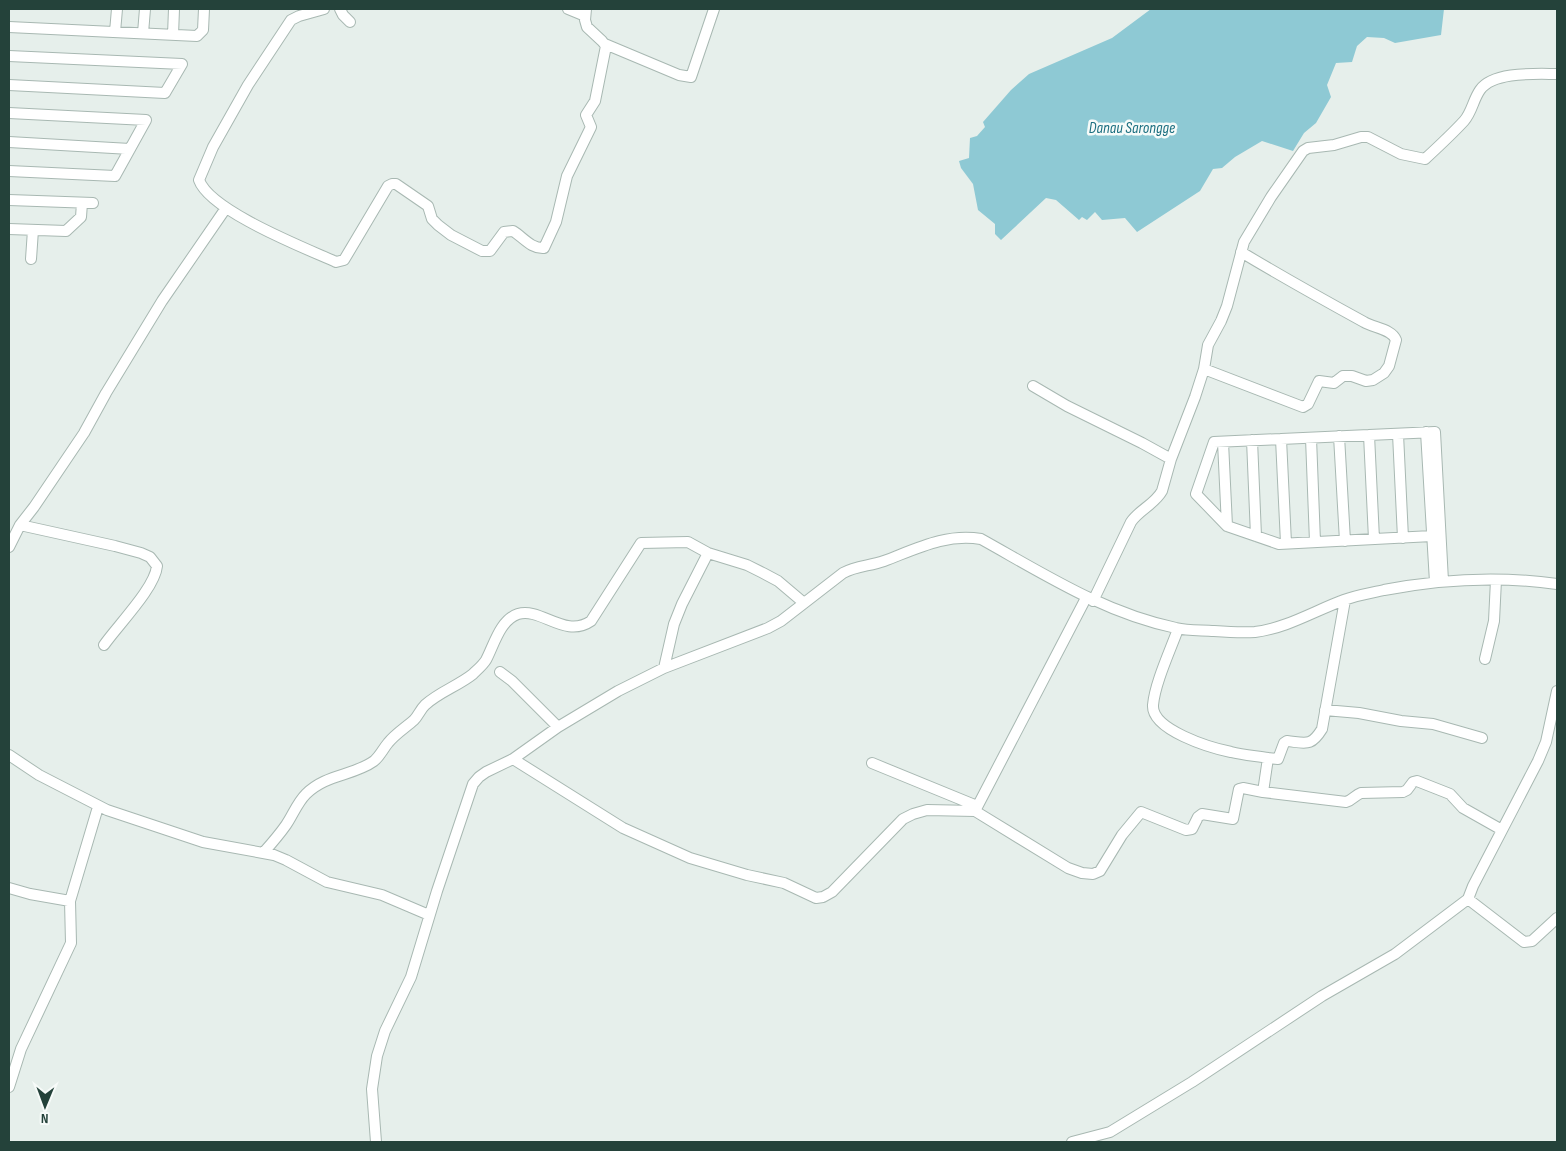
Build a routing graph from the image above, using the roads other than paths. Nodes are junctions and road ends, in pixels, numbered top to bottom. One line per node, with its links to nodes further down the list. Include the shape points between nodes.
1 (117, 9): 12 (street)
2 (145, 9): 13 (street)
3 (174, 9): 14 (street)
4 (204, 9): 14 (street, via 203,30 197,36)
5 (324, 9): 26 (street, via 291,20 263,60 213,147 199,180 205,190)
6 (340, 9): 10 (street)
7 (568, 9): 9 (street)
8 (714, 9): 15 (street, via 691,77)
9 (586, 13): 15 (street, via 589,30)
10 (350, 22)
11 (9, 27): 12 (street)
12 (116, 32): 13 (street)
13 (143, 33): 14 (street)
14 (173, 35)
15 (605, 44): 26 (street, via 596,101 586,116 591,127 567,176 556,222 544,248 528,243 513,231 504,232 490,251 482,251 438,225 432,219 428,206 396,184 388,186 344,260 336,262 252,224)
16 (9, 56): 18 (street, via 182,64 165,92)
17 (1557, 74): 29 (street, via 1528,73 1485,85 1464,121 1425,159 1401,154 1368,137 1308,148 1271,197)
18 (9, 85)
19 (9, 113): 21 (street, via 146,120)
20 (9, 142): 21 (street)
21 (130, 149): 22 (street, via 115,176)
22 (9, 171)
23 (9, 200): 24 (street)
24 (82, 203): 25 (street); 28 (street, via 81,217 66,231)
25 (93, 203)
26 (226, 208): 42 (street, via 162,302 71,454)
27 (9, 229): 28 (street)
28 (33, 230): 30 (street)
29 (1240, 252): 31 (street, via 1227,306 1208,345); 31 (street, via 1304,290 1392,334 1396,340 1389,366 1373,380 1343,376 1334,382 1320,381 1308,404 1303,407)
30 (32, 259)
31 (1204, 369): 41 (street)
32 (1033, 386): 41 (street)
33 (1430, 432): 34 (street); 45 (street); 54 (street)
34 (1398, 434): 35 (street); 46 (street)
35 (1369, 435): 36 (street); 47 (street)
36 (1340, 436): 37 (street); 48 (street)
37 (1310, 438): 38 (street); 49 (street)
38 (1281, 439): 39 (street); 50 (street)
39 (1252, 440): 40 (street); 44 (street)
40 (1223, 442): 43 (street); 43 (street, via 1214,442 1196,494)
41 (1171, 459): 56 (street, via 1162,491 1131,522)
42 (20, 525): 51 (street); 60 (street, via 115,546 150,557 157,566 147,590)
43 (1227, 526): 44 (street)
44 (1256, 536): 50 (street)
45 (1432, 536): 46 (street); 54 (street)
46 (1403, 538): 47 (street)
47 (1374, 539): 48 (street)
48 (1344, 541): 49 (street)
49 (1315, 542): 50 (street)
50 (1286, 544)
51 (9, 546)
52 (708, 553): 58 (street, via 763,573); 62 (street, via 674,624); 77 (street, via 683,540 641,543 586,625 562,625 534,615 518,614 501,629 485,661 465,679 424,706 376,759 364,767 334,776 307,793)
53 (1496, 580): 54 (street); 55 (street); 61 (street, via 1494,620)
54 (1439, 582): 57 (street)
55 (1557, 584)
56 (1090, 599): 58 (street, via 973,538 933,542 882,562 850,570); 59 (street, via 1134,617); 75 (street)
57 (1345, 600): 59 (street, via 1279,627 1256,632); 66 (street)
58 (804, 603): 62 (street, via 768,628)
59 (1178, 629): 70 (street, via 1156,690 1153,707 1156,716 1189,739 1229,752)
60 (104, 645)
61 (1485, 658)
62 (664, 668): 67 (street)
63 (500, 672): 67 (street)
64 (1557, 691): 65 (street)
65 (1555, 708): 76 (street, via 1538,761)
66 (1325, 710): 68 (street, via 1432,724); 70 (street, via 1322,729 1314,741 1309,744 1286,742 1278,759)
67 (558, 727): 71 (street)
68 (1482, 738)
69 (9, 755): 74 (street)
70 (1268, 758): 73 (street)
71 (513, 759): 75 (street, via 623,828 690,858 784,883 816,898 832,892 903,820 913,814 928,810); 81 (street, via 479,776 472,784)
72 (872, 763): 75 (street)
73 (1263, 792): 75 (street, via 1241,788 1234,818 1202,814 1189,830 1141,812 1122,835 1104,866 1094,874 1068,868); 76 (street, via 1346,802 1362,793 1403,792 1417,781 1450,794 1463,808)
74 (98, 807): 77 (street, via 204,842); 80 (street)
75 (976, 809)
76 (1502, 830): 79 (street)
77 (264, 852): 81 (street, via 327,882 382,895)
78 (9, 888): 80 (street)
79 (1468, 899): 82 (street, via 1524,942 1532,941); 85 (street, via 1395,954 1322,996 1192,1082 1110,1132)
80 (70, 901): 83 (street, via 71,943 21,1049)
81 (429, 915): 84 (street, via 411,977 385,1031 377,1056 372,1089)
82 (1557, 918)
83 (9, 1087)
84 (376, 1142)
85 (1072, 1142)

